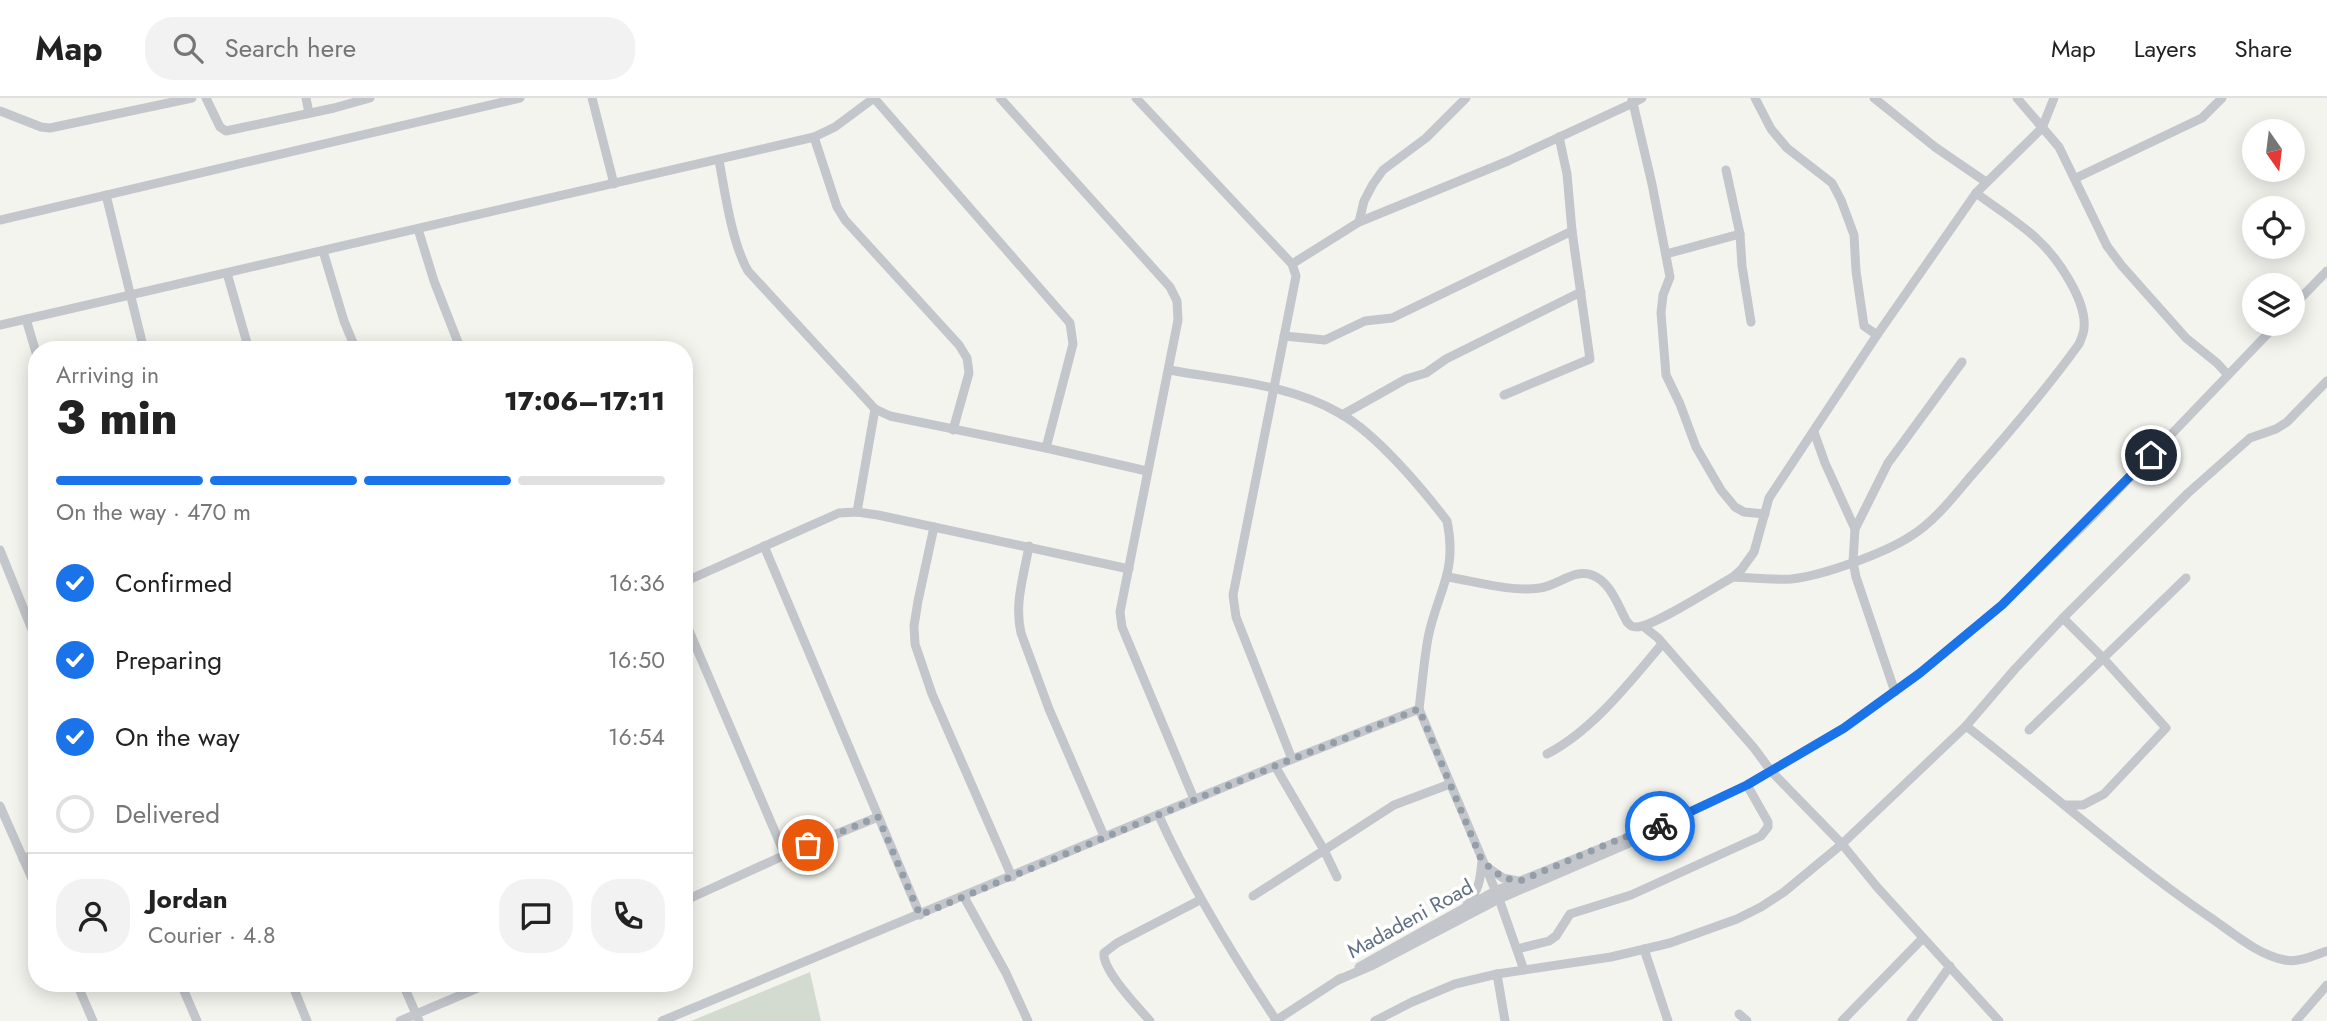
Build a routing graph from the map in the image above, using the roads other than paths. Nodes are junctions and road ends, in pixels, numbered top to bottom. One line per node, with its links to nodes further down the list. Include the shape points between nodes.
1 (192, 98): 16 (street, via 51,128)
2 (206, 98): 17 (street, via 226,131)
3 (306, 98): 17 (street)
4 (370, 98): 17 (street)
5 (520, 98): 27 (street)
6 (592, 98): 25 (street)
7 (1000, 98): 53 (street, via 1174,294 1178,320)
8 (1136, 98): 35 (street)
9 (1466, 98): 29 (street, via 1426,138 1383,170 1364,201)
10 (1755, 98): 44 (street, via 1787,149 1832,183 1854,235 1864,327)
11 (1874, 98): 24 (street)
12 (2017, 98): 18 (street)
13 (2053, 98): 18 (street)
14 (2222, 98): 23 (street, via 2194,123)
15 (1636, 100): 20 (street); 34 (street)
16 (0, 111)
17 (309, 113)
18 (2042, 128): 23 (street); 24 (street)
19 (814, 137): 21 (street); 60 (street, via 845,220 967,358 969,373); 62 (street, via 874,98 1065,316 1073,344)
20 (1559, 137): 29 (street); 31 (street)
21 (719, 160): 25 (street); 58 (street, via 748,271)
22 (1726, 170): 32 (street)
23 (2076, 178): 54 (street, via 2107,246 2122,266 2186,338)
24 (1986, 183): 26 (street)
25 (614, 184): 30 (street)
26 (1976, 194): 44 (street); 71 (street, via 2038,239 2059,266 2083,312 2079,344 1941,511 1910,537)
27 (106, 195): 28 (street); 40 (street)
28 (0, 220)
29 (1359, 222): 35 (street)
30 (418, 229): 33 (street); 51 (street)
31 (1572, 231): 38 (street); 45 (street, via 1392,318 1365,321 1329,339)
32 (1740, 234): 34 (street); 42 (street)
33 (323, 251): 37 (street); 50 (street)
34 (1666, 254): 65 (street, via 1670,277 1661,313 1666,374 1696,447 1721,490 1744,512)
35 (1292, 264): 45 (street, via 1296,276)
36 (2327, 271): 39 (street)
37 (227, 273): 40 (street); 49 (street)
38 (1581, 292): 57 (street, via 1590,359); 59 (street)
39 (2305, 294)
40 (129, 295): 41 (street); 48 (street)
41 (26, 319): 43 (street); 47 (street)
42 (1751, 322)
43 (0, 325)
44 (1877, 335): 61 (street)
45 (1284, 336): 56 (street)
46 (2265, 336): 54 (street, Madadeni Road)
47 (33, 341)
48 (142, 341)
49 (246, 341)
50 (352, 341)
51 (457, 341)
52 (1962, 362): 67 (street, via 1888,463)
53 (1169, 370): 56 (street); 63 (street)
54 (2228, 375): 83 (street, Madadeni Road, via 2002,605)
55 (2327, 381): 77 (street, via 2287,422 2245,442 2188,493)
56 (1275, 388): 59 (street); 88 (street, via 1233,595 1236,617)
57 (1504, 395)
58 (876, 409): 60 (street); 64 (street)
59 (1342, 415): 73 (street, via 1380,445 1447,521 1451,536)
60 (953, 430): 62 (street)
61 (1814, 432): 65 (street, via 1769,498); 67 (street)
62 (1046, 448): 63 (street)
63 (1147, 471): 72 (street)
64 (857, 512): 66 (street); 68 (street, via 839,513)
65 (1765, 514): 74 (street, via 1754,552)
66 (934, 527): 69 (street); 107 (street, via 918,601 915,644 932,694)
67 (1855, 529): 71 (street)
68 (764, 547): 75 (street); 97 (street)
69 (1029, 547): 72 (street); 99 (street, via 1019,600 1021,633)
70 (0, 551): 78 (street)
71 (1853, 562): 74 (street, via 1790,579); 83 (street)
72 (1129, 569): 93 (street, via 1120,612 1122,627)
73 (1448, 577): 79 (street, via 1532,589 1590,574 1607,586 1631,626); 84 (street, via 1429,635)
74 (1732, 577): 79 (street)
75 (693, 578)
76 (2186, 578): 82 (street)
77 (2063, 618): 82 (street); 85 (street)
78 (28, 620)
79 (1643, 626): 81 (street)
80 (693, 640): 102 (street)
81 (1662, 644): 87 (street, via 1624,690); 90 (street)
82 (2103, 659): 86 (street); 94 (street, via 2166,727 2104,794 2082,805)
83 (1895, 692): 90 (street, Madadeni Road)
84 (1419, 709): 88 (street); 91 (street)
85 (1966, 726): 94 (street); 100 (street)
86 (2029, 730)
87 (1547, 754)
88 (1292, 759): 89 (street)
89 (1275, 766): 93 (street); 101 (street)
90 (1771, 771): 92 (street, Madadeni Road); 100 (street)
91 (1450, 784): 101 (street, via 1394,805); 105 (street)
92 (1747, 785): 98 (street, Madadeni Road); 118 (street, via 1768,821 1760,836 1631,895 1570,914 1553,938)
93 (1194, 799): 96 (street)
94 (2064, 805): 120 (street, via 2172,892 2247,943 2284,960)
95 (0, 806): 104 (street)
96 (1158, 814): 99 (street); 114 (street)
97 (878, 817): 102 (street); 116 (street)
98 (1656, 828): 109 (street, Madadeni Road); 110 (street, Madadeni Road)
99 (1104, 836): 107 (street)
100 (1842, 844): 117 (street); 119 (street, via 1761,907 1703,932)
101 (1324, 850): 108 (street); 111 (street)
102 (785, 855): 112 (street)
103 (28, 857): 104 (street)
104 (23, 859): 106 (street)
105 (1483, 863): 109 (street, via 1503,878); 110 (street); 115 (street, via 1477,891)
106 (28, 870)
107 (1012, 877): 113 (street)
108 (1337, 877)
109 (1520, 881): 110 (street, Madadeni Road)
110 (1497, 895): 115 (street, Madadeni Road); 118 (street); 124 (street, Madadeni Road)
111 (1252, 896)
112 (693, 897)
113 (964, 897): 116 (street); 139 (street)
114 (1200, 900): 140 (street, via 1104,953 1118,983); 141 (street)
115 (1458, 911): 124 (street, Madadeni Road)
116 (920, 915): 138 (street)
117 (1923, 938): 121 (street); 146 (street)
118 (1517, 949): 122 (street)
119 (1644, 949): 122 (street); 144 (street)
120 (2327, 951)
121 (1950, 967): 133 (street); 147 (street)
122 (1524, 970): 123 (street)
123 (1497, 974): 142 (street, via 1455,984); 143 (street)
124 (1338, 981): 141 (street, Madadeni Road)
125 (2327, 985): 148 (street)
126 (80, 992): 134 (street)
127 (184, 992): 135 (street)
128 (295, 992): 136 (street)
129 (407, 992): 132 (street)
130 (471, 992): 132 (street)
131 (1739, 1014): 145 (street)
132 (418, 1018): 137 (street)
133 (1996, 1019)
134 (93, 1021)
135 (197, 1021)
136 (307, 1021)
137 (400, 1021)
138 (662, 1021)
139 (1028, 1021)
140 (1150, 1021)
141 (1276, 1021)
142 (1376, 1021)
143 (1505, 1021)
144 (1668, 1021)
145 (1747, 1021)
146 (1842, 1021)
147 (1910, 1021)
148 (2296, 1021)

